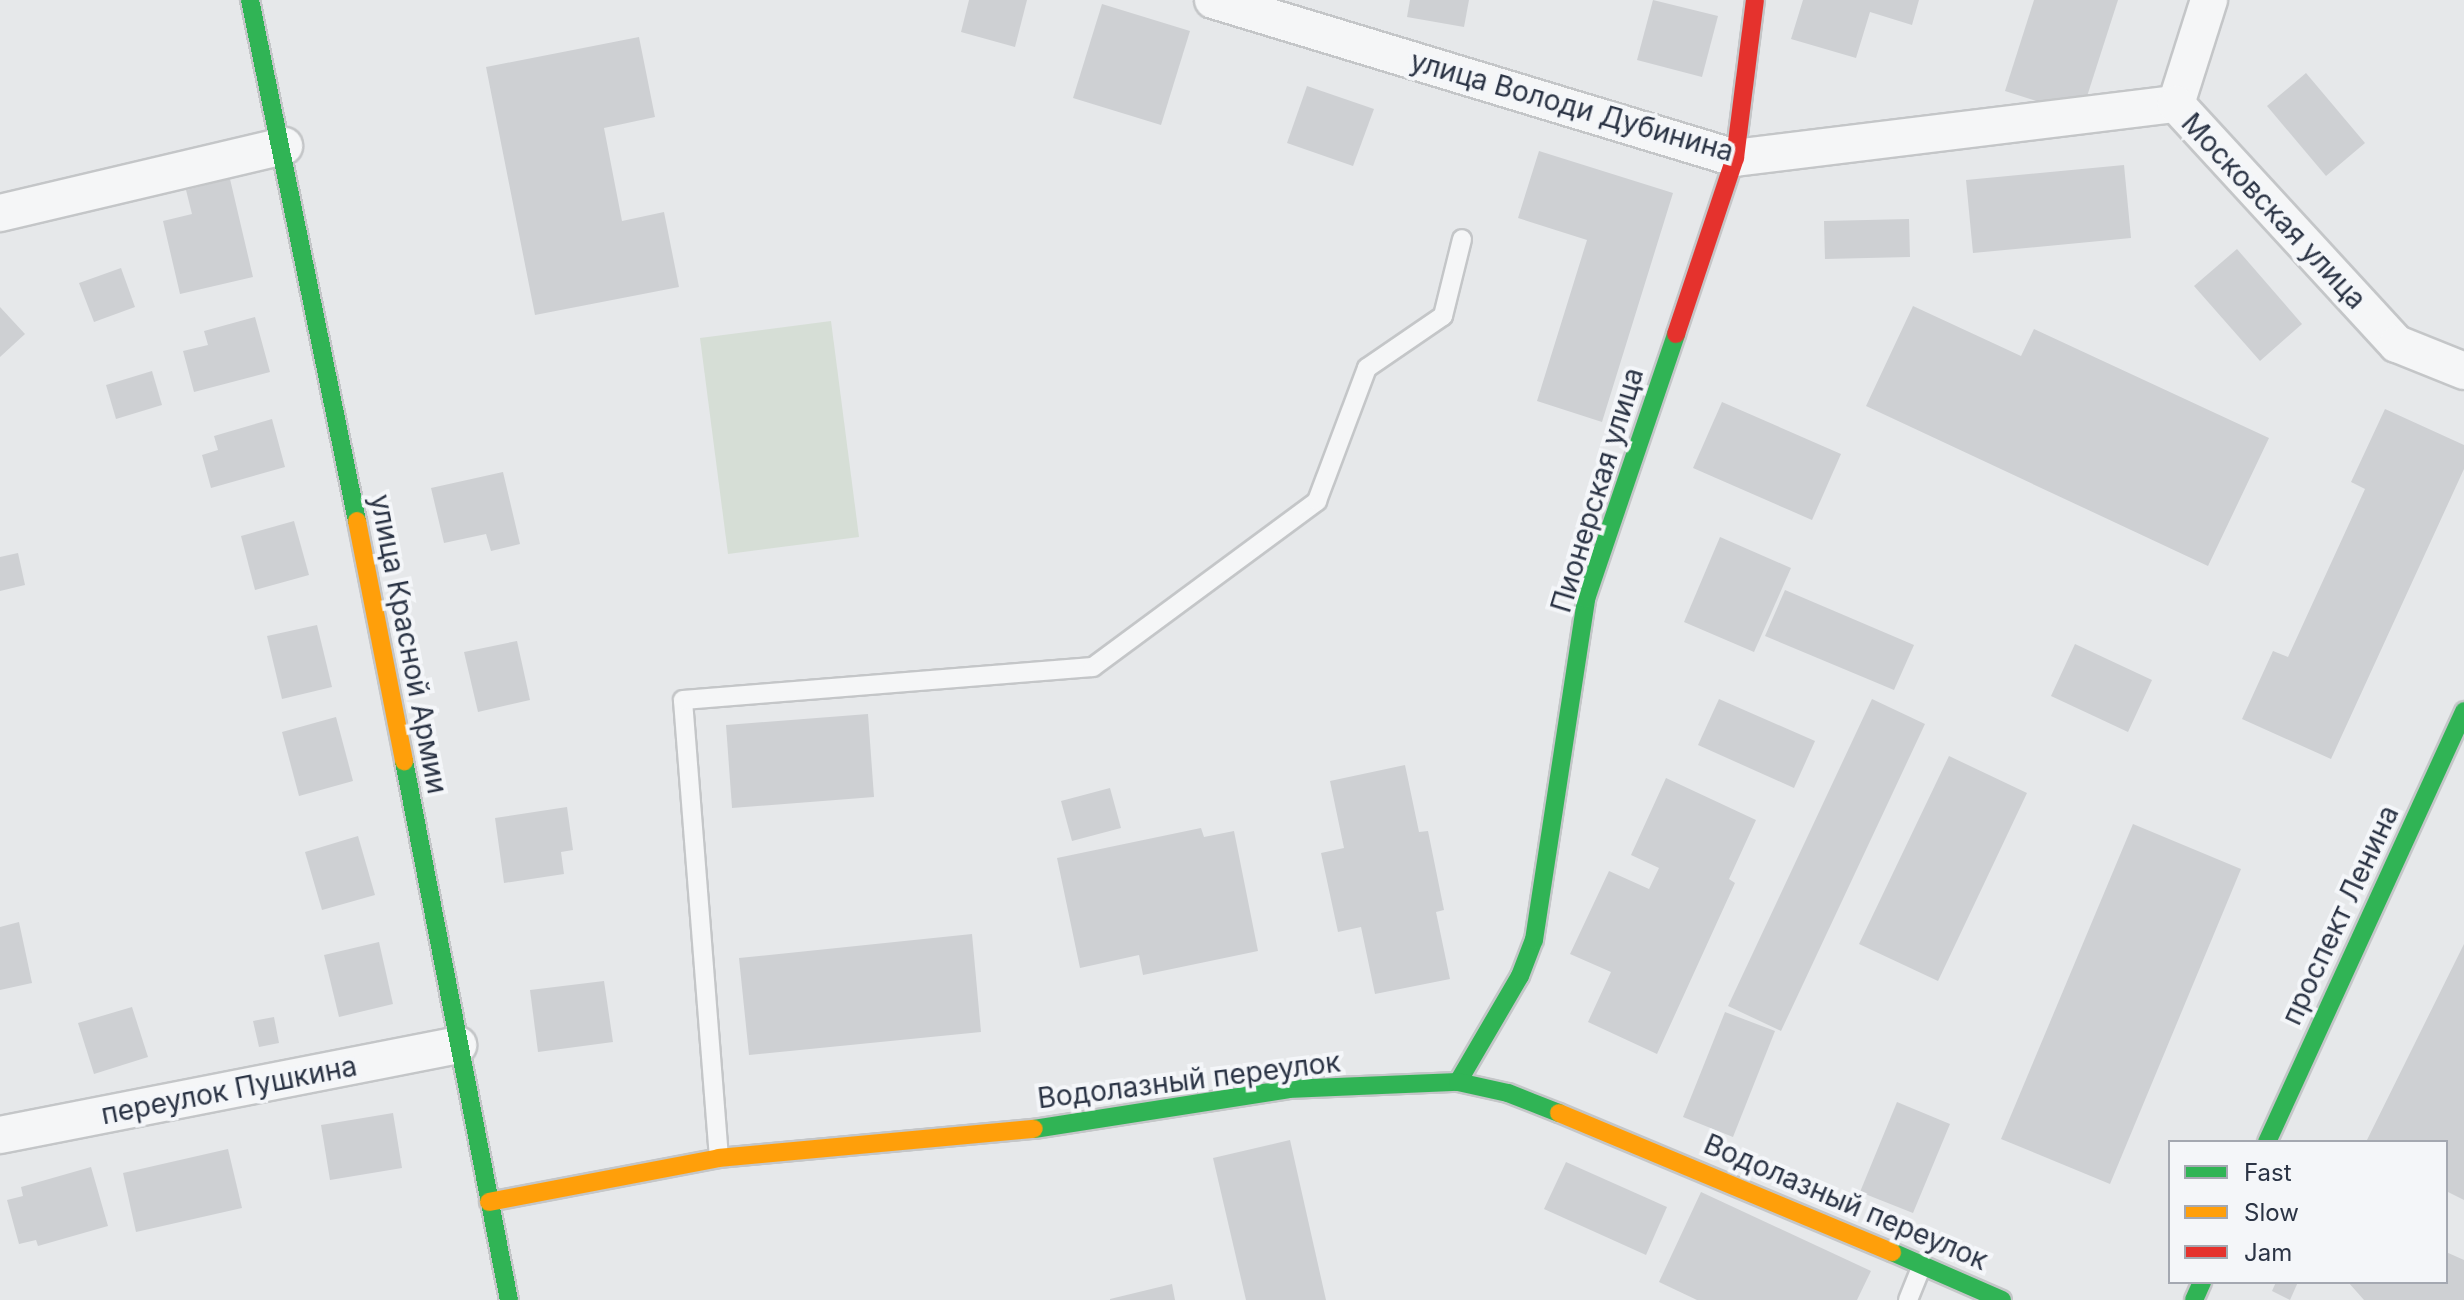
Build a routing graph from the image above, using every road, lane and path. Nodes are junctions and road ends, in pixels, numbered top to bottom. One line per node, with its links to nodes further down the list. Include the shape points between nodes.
1 (250, 0): 6 (street, улица Красной Армии)
2 (1213, 0): 7 (street, улица Володи Дубинина)
3 (1755, 0): 7 (street, Пионерская улица)
4 (2209, 0): 5 (street, Московская улица)
5 (2176, 104): 7 (street, улица Володи Дубинина); 10 (street, Московская улица, via 2397,344)
6 (284, 146): 8 (street); 12 (street, улица Красной Армии)
7 (1735, 158): 13 (street, Пионерская улица, via 1586,599 1534,940 1520,976)
8 (0, 213)
9 (1462, 239): 16 (lane, via 1443,316 1367,368 1317,501 1093,667 683,700)
10 (2464, 371)
11 (2464, 711): 15 (street, проспект Ленина)
12 (458, 1045): 14 (street, переулок Пушкина); 17 (street, улица Красной Армии)
13 (1458, 1082): 16 (street, Водолазный переулок, via 1288,1089 1043,1128); 18 (street, Водолазный переулок, via 1537,1104)
14 (0, 1135)
15 (2268, 1140)
16 (719, 1158): 17 (street, Водолазный переулок)
17 (489, 1202): 19 (street, улица Красной Армии)
18 (1923, 1266): 20 (lane); 21 (street, Водолазный переулок)
19 (509, 1300)
20 (1908, 1300)
21 (2002, 1300)

